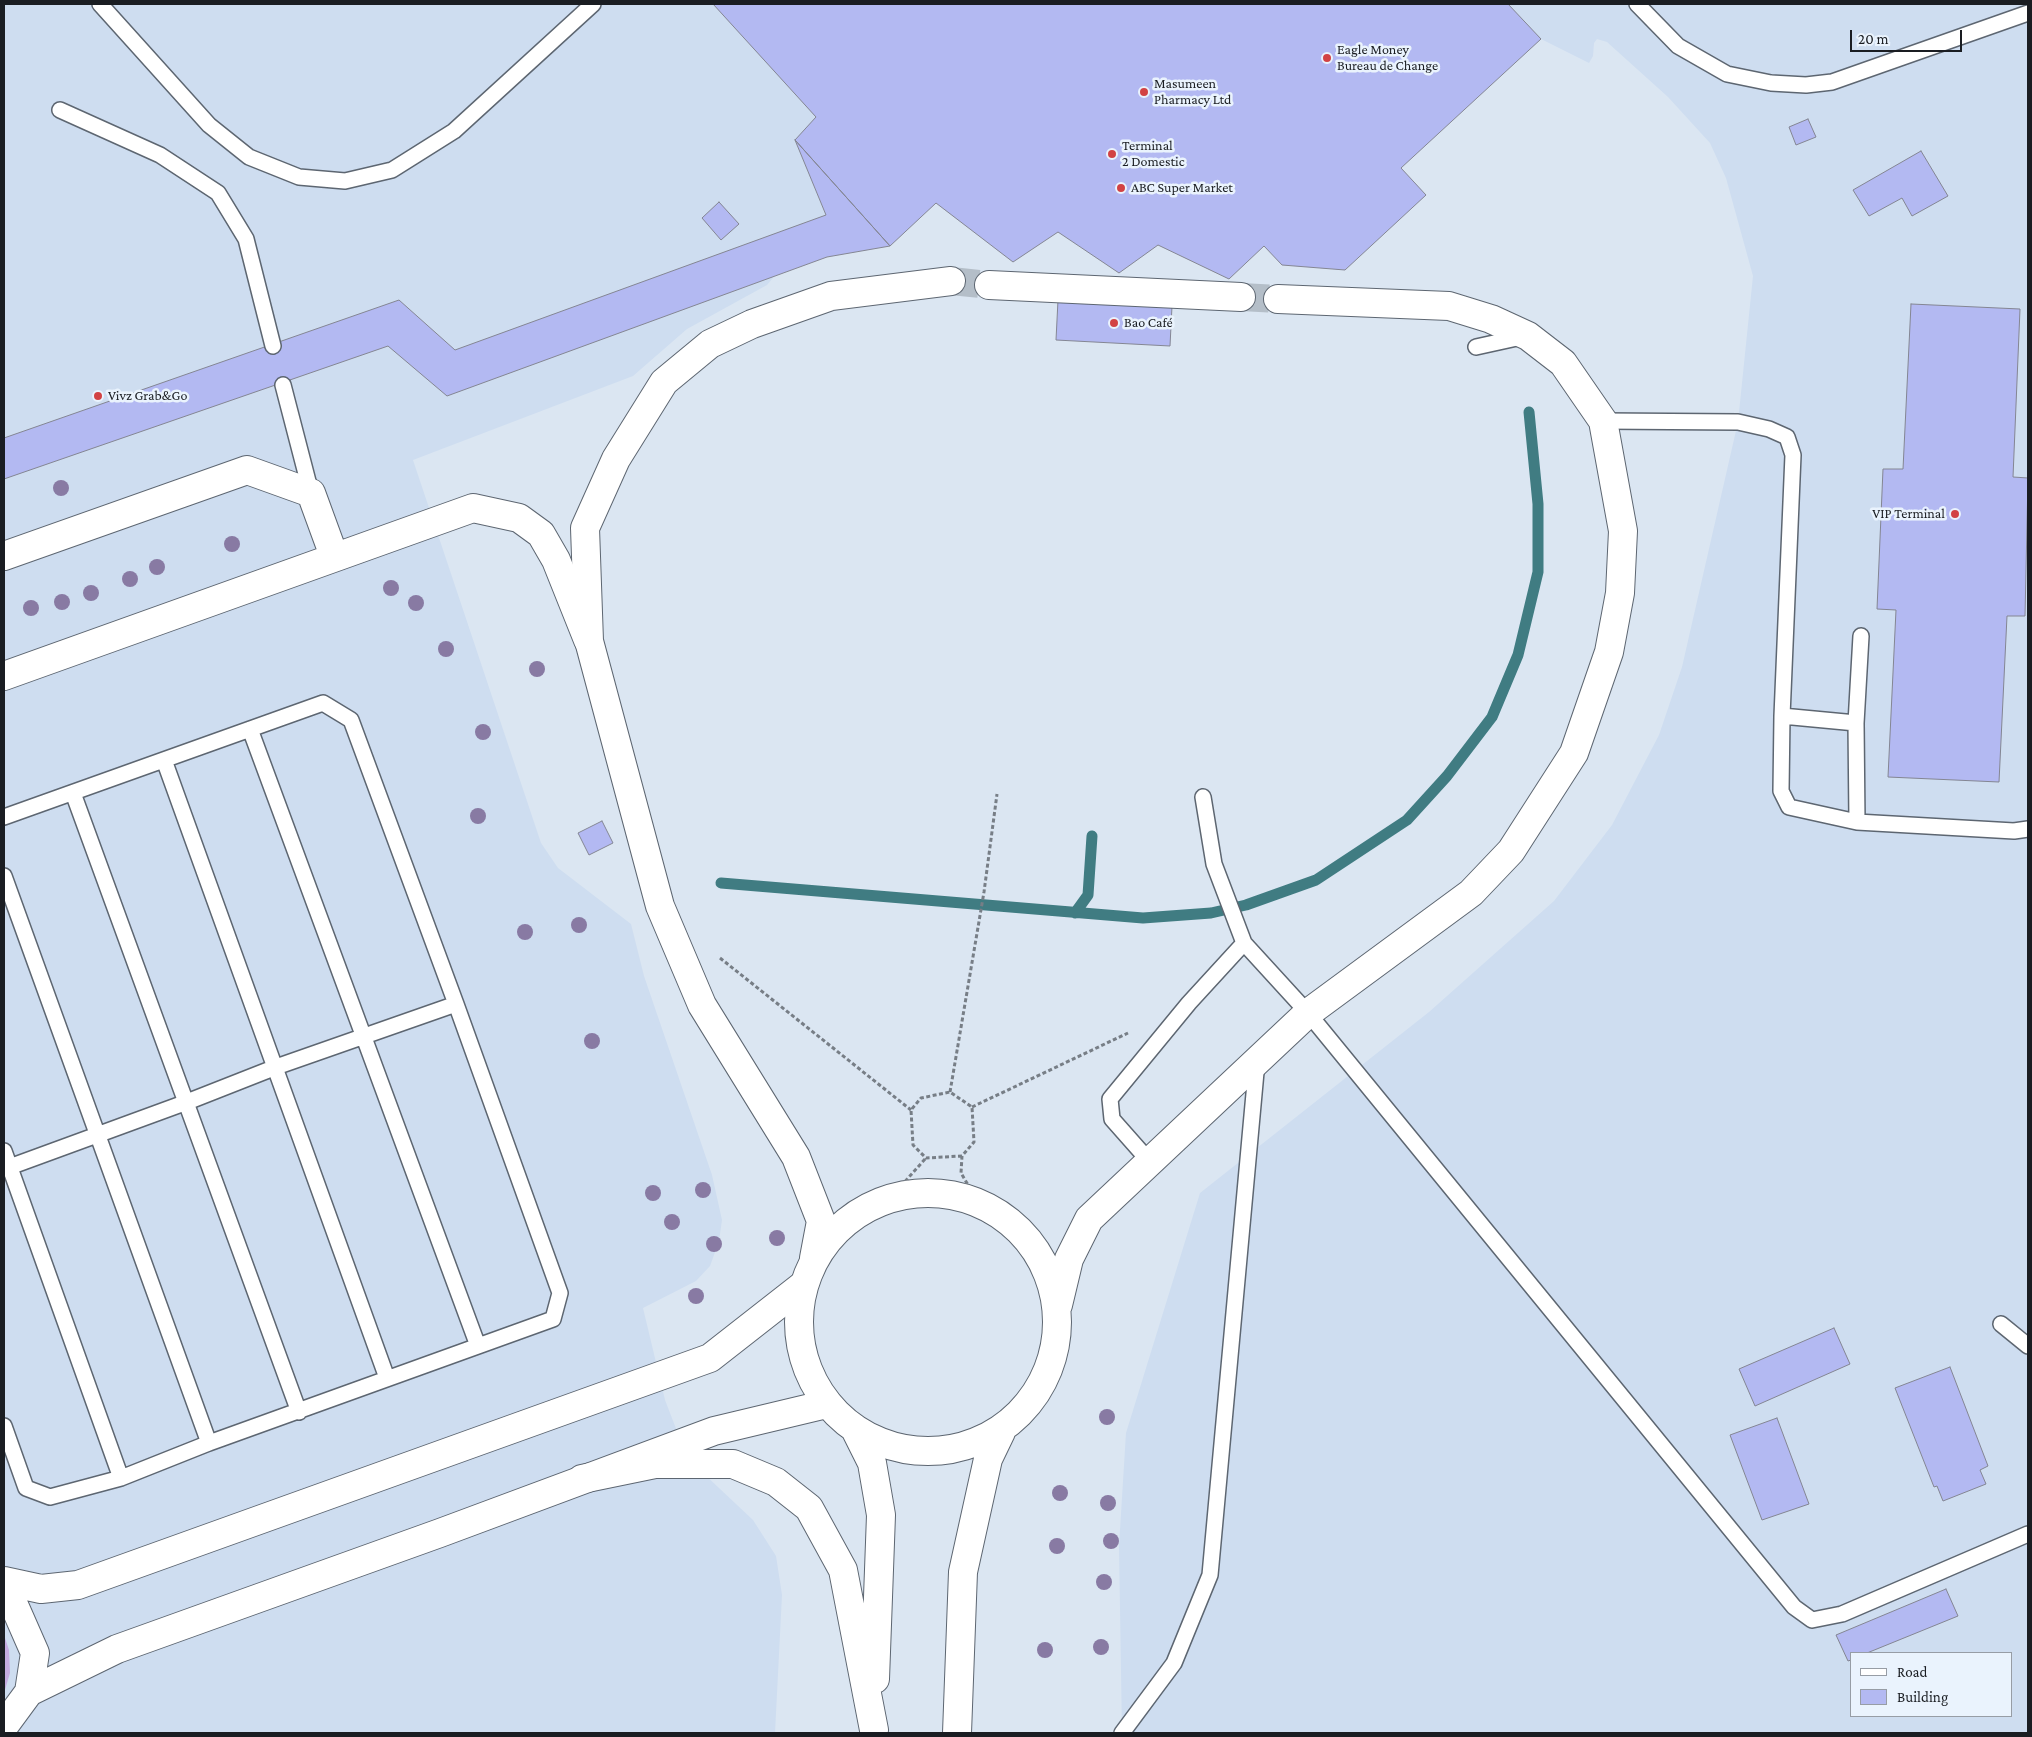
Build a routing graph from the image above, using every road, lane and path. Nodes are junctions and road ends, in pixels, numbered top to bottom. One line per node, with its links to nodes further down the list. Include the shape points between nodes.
1 (100, 4): 2 (lane, via 209,125 249,157 299,177 345,181 392,170 454,131)
2 (593, 4)
3 (1637, 4): 4 (lane, via 1678,46 1727,74 1771,83 1806,85 1832,82)
4 (2028, 13)
5 (60, 110): 11 (lane, via 160,155 218,193 246,239)
6 (951, 281): 19 (street, via 831,296 752,324 710,344 664,382 616,459 585,528)
7 (989, 285): 8 (street)
8 (1241, 297)
9 (1278, 299): 10 (street, via 1449,306 1491,319)
10 (1528, 336): 12 (lane); 14 (street, via 1563,364)
11 (273, 346)
12 (1476, 347)
13 (283, 385): 15 (lane)
14 (1603, 421): 21 (lane, via 1738,422 1787,437 1793,455); 35 (street, via 1623,531 1620,593 1609,652 1574,753 1511,851 1471,893)
15 (311, 493): 16 (street, via 247,470); 17 (street)
16 (4, 556)
17 (334, 556): 19 (street, via 473,508 519,518 540,534 556,560); 20 (street)
18 (1861, 636): 22 (lane)
19 (589, 641): 52 (street, via 660,906 702,1005 796,1157 821,1222)
20 (4, 676)
21 (1782, 716): 22 (lane); 29 (lane, via 1781,791 1789,807)
22 (1856, 723): 29 (lane)
23 (250, 729): 24 (lane); 34 (lane, via 324,703 350,720); 37 (lane)
24 (164, 760): 25 (lane); 39 (lane)
25 (73, 792): 28 (lane); 41 (lane)
26 (997, 794): 40 (path)
27 (1203, 797): 32 (lane, via 1214,864)
28 (4, 816)
29 (1857, 822): 30 (lane, via 2014,831)
30 (2028, 829)
31 (4, 876): 44 (lane)
32 (1244, 943): 35 (lane); 48 (lane, via 1177,1017 1110,1099 1112,1119)
33 (714, 954): 43 (path)
34 (456, 1004): 37 (lane); 56 (lane, via 560,1293 553,1320)
35 (1308, 1013): 38 (street); 67 (lane, via 1794,1607 1812,1620 1842,1614)
36 (1137, 1028): 42 (path)
37 (365, 1037): 39 (lane); 56 (lane)
38 (1257, 1059): 48 (street); 74 (lane, via 1210,1575 1174,1663)
39 (276, 1066): 41 (lane); 58 (lane)
40 (950, 1092): 42 (path); 43 (path, via 921,1098)
41 (187, 1102): 44 (lane); 60 (lane)
42 (972, 1107): 46 (path, via 974,1142)
43 (911, 1110): 47 (path, via 913,1146)
44 (98, 1135): 49 (lane); 64 (lane)
45 (4, 1151): 49 (lane)
46 (962, 1156): 47 (path); 51 (path, via 961,1173)
47 (926, 1158): 50 (path)
48 (1150, 1162): 54 (street, via 1089,1219 1068,1259)
49 (7, 1168): 65 (lane)
50 (892, 1196): 51 (street, via 939,1192); 52 (street, via 835,1230)
51 (978, 1202): 54 (street, via 1026,1235)
52 (814, 1258): 53 (street)
53 (802, 1286): 59 (street, via 803,1360); 68 (street, via 710,1358 78,1585 41,1589)
54 (1058, 1305): 63 (street, via 1048,1376 1025,1411)
55 (2002, 1324): 57 (lane)
56 (478, 1346): 58 (lane)
57 (2028, 1346)
58 (387, 1378): 60 (lane)
59 (827, 1404): 62 (street); 66 (street, via 714,1431)
60 (300, 1412): 64 (lane)
61 (4, 1426): 65 (lane, via 26,1488 50,1497)
62 (855, 1430): 63 (street, via 892,1448 928,1453); 72 (street, via 872,1463 881,1516)
63 (1001, 1432): 73 (street, via 988,1459 963,1572)
64 (209, 1443): 65 (lane)
65 (122, 1478)
66 (582, 1479): 70 (street, via 440,1534 117,1649); 72 (street, via 656,1464 733,1464 776,1482 809,1508 844,1570)
67 (2028, 1534)
68 (4, 1580)
69 (4, 1591): 70 (street, via 10,1596 35,1653)
70 (29, 1692): 71 (street)
71 (4, 1726)
72 (874, 1732)
73 (957, 1733)
74 (1122, 1733)

